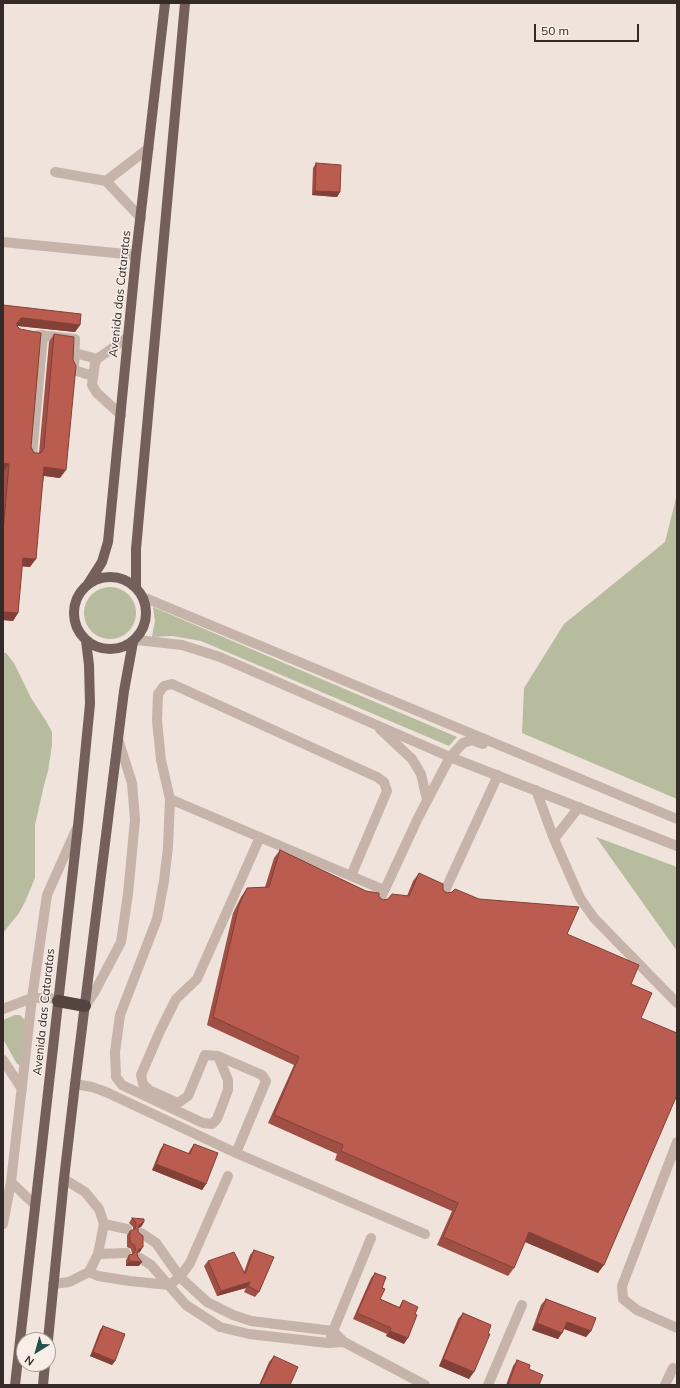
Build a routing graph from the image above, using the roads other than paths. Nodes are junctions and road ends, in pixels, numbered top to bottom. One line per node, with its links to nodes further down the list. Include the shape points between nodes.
1 (165, 3): 3 (main road, Avenida das Cataratas)
2 (185, 3): 18 (main road, via 136,549)
3 (149, 148): 5 (street); 6 (main road, Avenida das Cataratas)
4 (55, 172): 5 (street)
5 (106, 181): 6 (street)
6 (141, 218): 8 (main road, Avenida das Cataratas)
7 (3, 242): 8 (street)
8 (136, 256): 11 (main road, Avenida das Cataratas)
9 (31, 334): 10 (street)
10 (43, 335): 12 (street, via 75,339); 16 (street)
11 (128, 337): 13 (street); 15 (main road, Avenida das Cataratas)
12 (75, 353): 13 (street); 14 (street, via 74,368)
13 (97, 359): 14 (street)
14 (93, 376): 15 (street, via 92,385 97,393)
15 (121, 415): 17 (main road, Avenida das Cataratas, via 108,542 102,562)
16 (32, 455)
17 (88, 584): 18 (main road, via 104,576 114,576); 20 (main road, via 76,598 73,616)
18 (136, 586): 19 (main road)
19 (144, 596): 21 (main road, via 147,615 142,632); 25 (street)
20 (86, 641): 21 (main road, via 102,649 111,650); 32 (main road, Avenida das Cataratas, via 90,704)
21 (135, 641): 22 (street, via 182,645 220,657); 23 (main road, via 124,691)
22 (374, 724): 24 (street); 29 (street, via 412,759 421,774)
23 (118, 739): 43 (main road); 43 (street, via 132,782 135,820 128,894 121,942 94,993)
24 (450, 757): 25 (street, via 463,743 472,740); 26 (street); 29 (street)
25 (549, 766): 31 (street)
26 (498, 775): 27 (street); 38 (street)
27 (536, 790): 30 (street); 34 (street)
28 (170, 799): 33 (street); 36 (street, via 161,760 157,721 158,694 164,686 172,684 384,782 387,791); 45 (street, via 168,847 157,919 120,1015 115,1052 116,1077 122,1085 204,1123 212,1124 217,1119 228,1090 228,1080)
29 (427, 800): 37 (street)
30 (579, 807): 34 (street); 35 (street)
31 (677, 819)
32 (78, 826): 40 (street, via 47,895); 41 (main road, Avenida das Cataratas)
33 (260, 837): 36 (street); 45 (street, via 197,979 176,999 160,1031 142,1075 142,1084 149,1090 178,1103 188,1096 206,1055)
34 (554, 839): 42 (street, via 580,898 594,918)
35 (677, 846)
36 (351, 876): 37 (street)
37 (384, 890): 39 (street)
38 (443, 894)
39 (378, 902)
40 (32, 998): 41 (street, via 51,998); 44 (street); 48 (street)
41 (58, 1002): 43 (highway); 54 (main road, Avenida das Cataratas)
42 (677, 1003)
43 (84, 1006): 47 (main road)
44 (3, 1009)
45 (218, 1056): 50 (street, via 262,1075 266,1081)
46 (3, 1060): 48 (street)
47 (75, 1084): 50 (street, via 106,1092); 52 (main road)
48 (22, 1089): 53 (street)
49 (677, 1142): 69 (street, via 622,1286 624,1299 637,1310)
50 (236, 1153): 59 (street)
51 (228, 1176): 65 (street, via 190,1263)
52 (64, 1179): 56 (street, via 85,1192 99,1209); 66 (main road)
53 (11, 1182): 54 (street); 55 (street)
54 (35, 1205): 76 (main road, Avenida das Cataratas)
55 (3, 1224)
56 (104, 1224): 57 (street); 62 (street)
57 (127, 1230)
58 (141, 1233): 65 (street, via 156,1243)
59 (425, 1234)
60 (371, 1238): 70 (street)
61 (126, 1253): 62 (street)
62 (98, 1254): 64 (street)
63 (140, 1258): 67 (street, via 151,1265)
64 (89, 1272): 66 (street, via 69,1282); 67 (street, via 130,1281)
65 (180, 1277): 67 (street); 70 (street, via 207,1302 233,1315 251,1321)
66 (53, 1284): 71 (main road)
67 (169, 1284): 73 (street, via 186,1305 220,1327 249,1334)
68 (522, 1305): 79 (street)
69 (677, 1328)
70 (333, 1331): 72 (street); 73 (street)
71 (49, 1332)
72 (344, 1342): 73 (street); 78 (street)
73 (328, 1343)
74 (673, 1368): 80 (street)
75 (44, 1372): 77 (main road)
76 (15, 1385)
77 (43, 1385)
78 (425, 1385)
79 (488, 1385)
80 (665, 1385)

